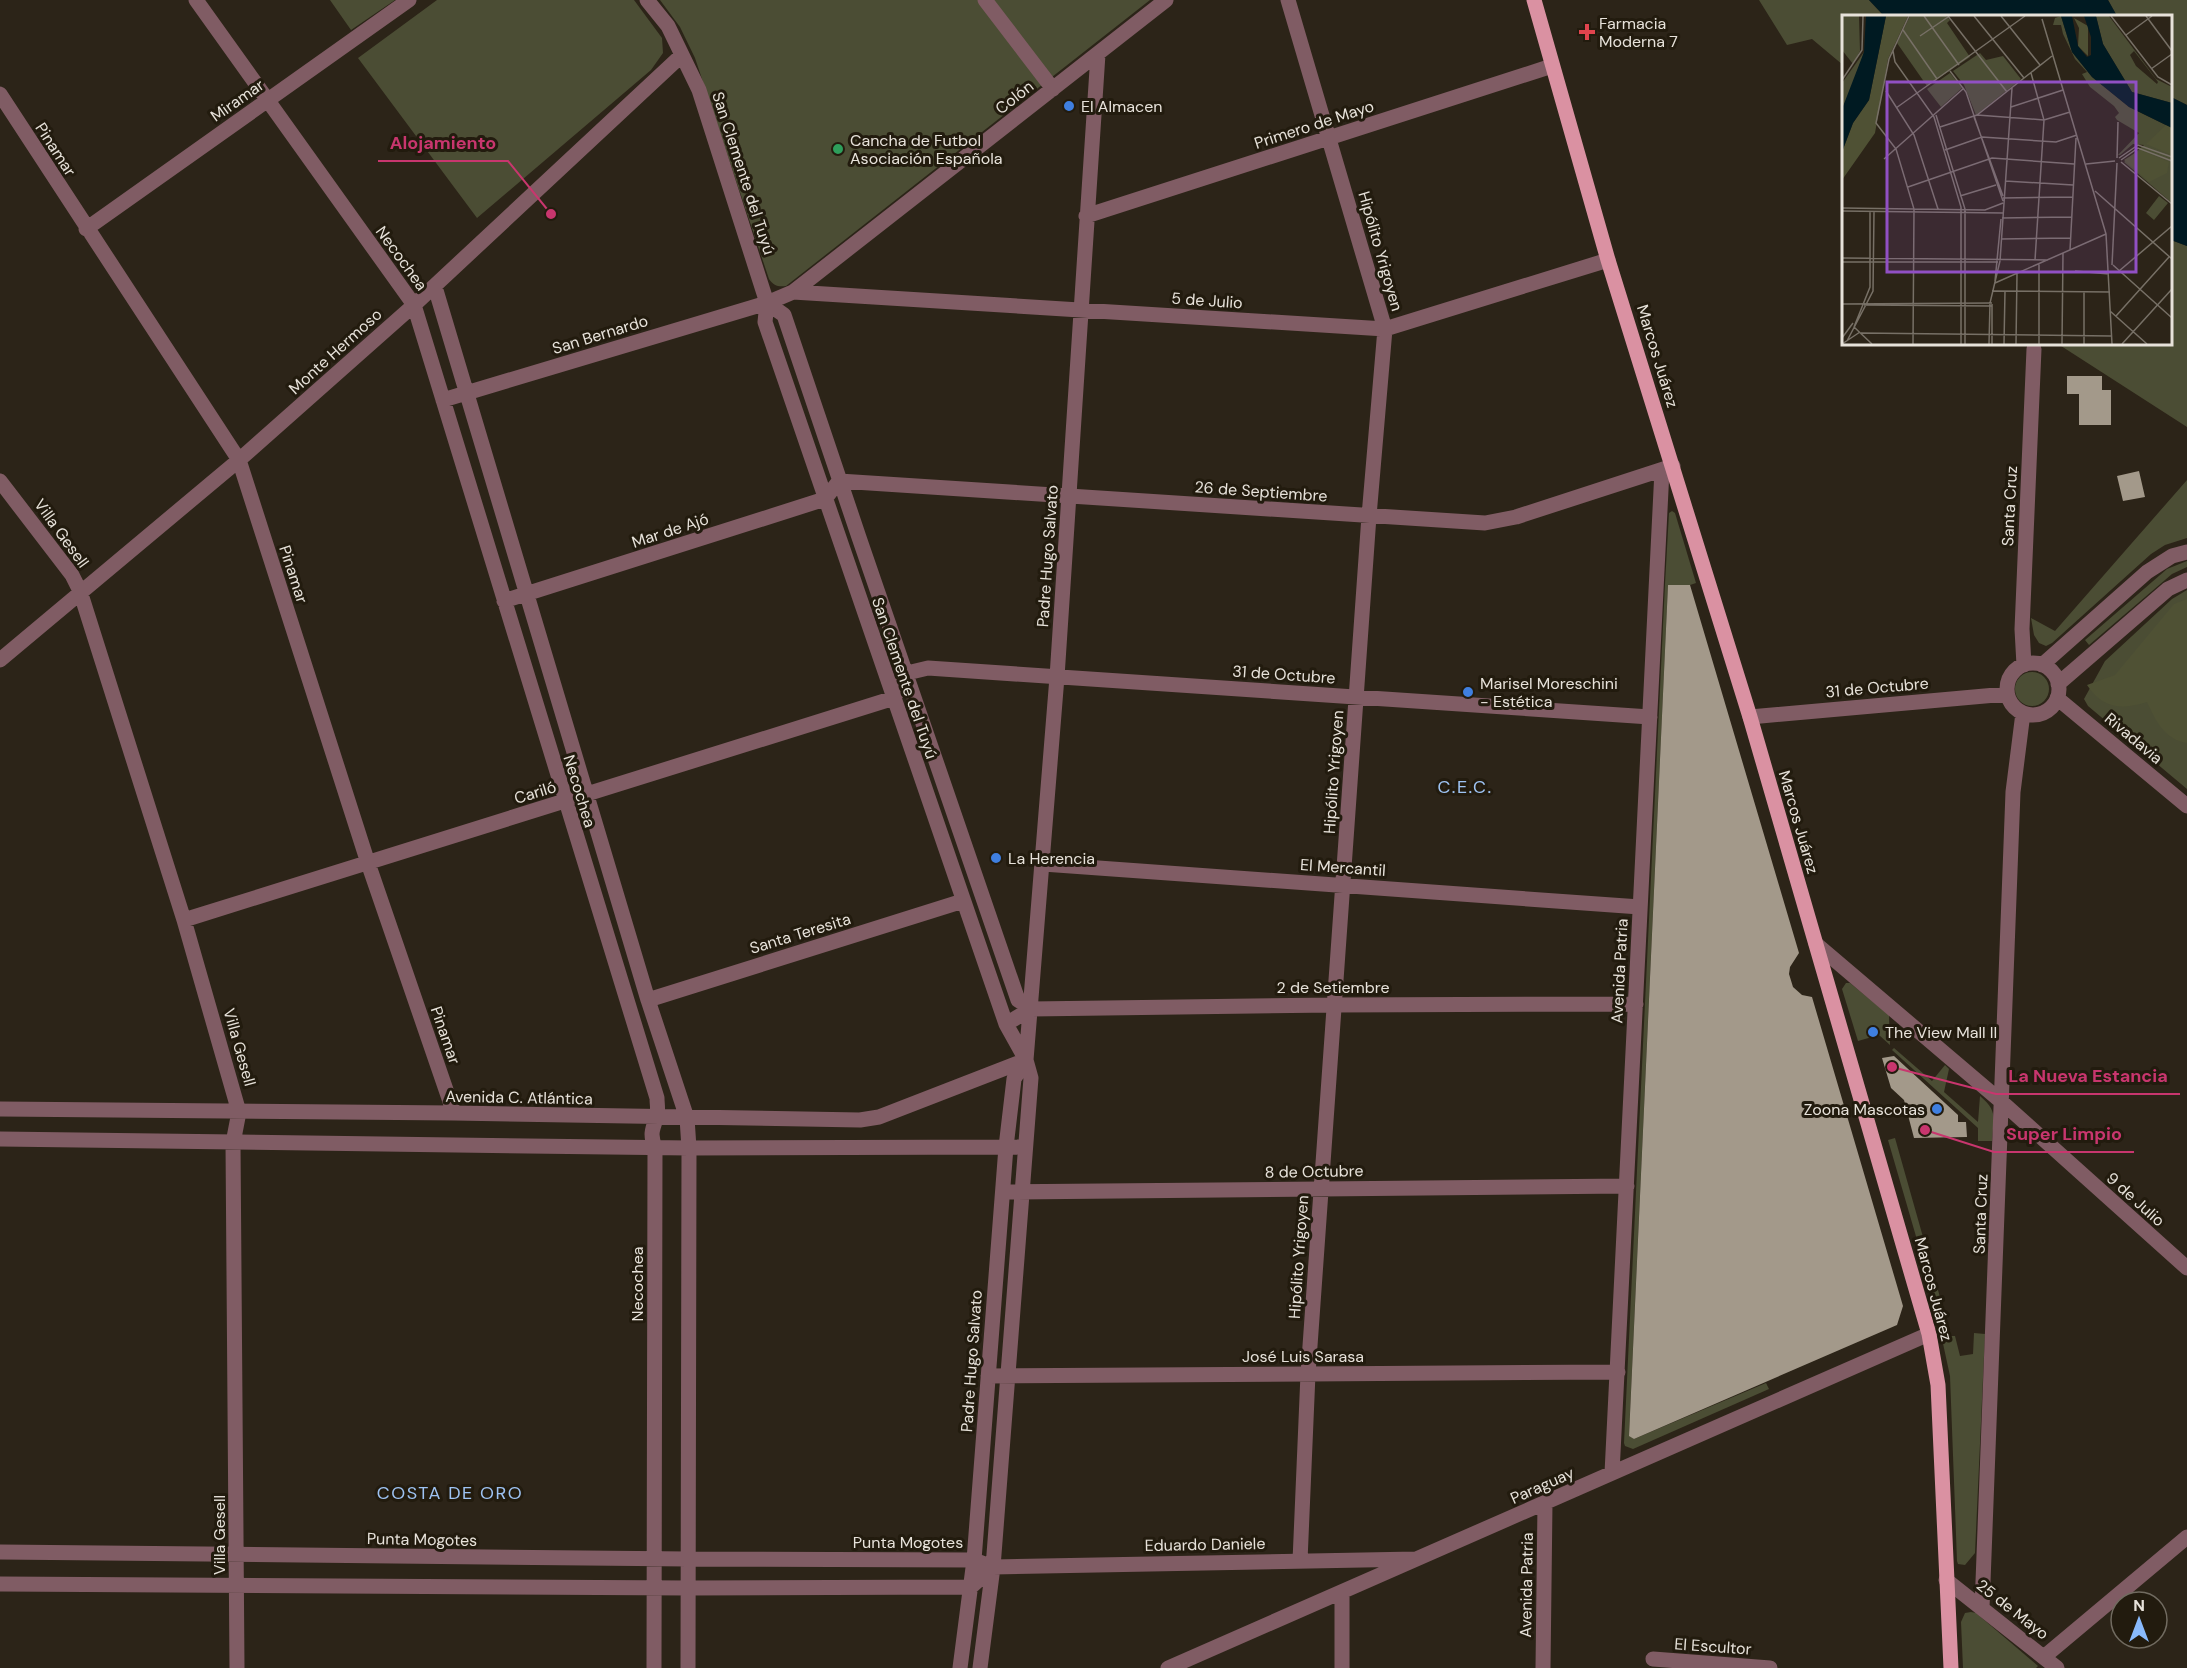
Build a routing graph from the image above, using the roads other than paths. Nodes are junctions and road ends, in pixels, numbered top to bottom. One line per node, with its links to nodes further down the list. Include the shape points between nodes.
1 (196, 0): 13 (street, Necochea)
2 (409, 0): 13 (street, Miramar)
3 (647, 0): 9 (street, San Clemente del Tuyú, via 668,27)
4 (985, 0): 11 (street)
5 (1166, 0): 8 (street, Colón)
6 (1288, 0): 14 (street, Hipólito Yrigoyen)
7 (1534, 0): 10 (main road, Marcos Juárez)
8 (1098, 54): 11 (street, Colón); 15 (street, Padre Hugo Salvato)
9 (682, 55): 18 (street, Monte Hermoso); 20 (street, San Clemente del Tuyú, via 699,90)
10 (1552, 66): 14 (street, Primero de Mayo); 17 (main road, Marcos Juárez)
11 (1053, 89): 19 (street, Colón)
12 (0, 94): 16 (street, Pinamar)
13 (267, 100): 16 (street, Miramar); 21 (street, Necochea)
14 (1329, 137): 15 (street, Primero de Mayo); 23 (street, Hipólito Yrigoyen)
15 (1086, 216): 22 (street, Padre Hugo Salvato)
16 (86, 229): 27 (street, Pinamar)
17 (1608, 260): 23 (street, 5 de Julio); 28 (main road, Marcos Juárez)
18 (435, 286): 21 (street, Monte Hermoso); 25 (street, Necochea)
19 (793, 292): 20 (street, Colón); 22 (street, 5 de Julio)
20 (767, 303): 25 (street, San Bernardo); 30 (street, San Clemente del Tuyú, via 784,315); 32 (street, San Clemente del Tuyú, via 765,322)
21 (414, 305): 26 (street, Necochea); 27 (street, Monte Hermoso)
22 (1080, 310): 23 (street, 5 de Julio); 31 (street, Padre Hugo Salvato)
23 (1384, 329): 33 (street, Hipólito Yrigoyen)
24 (2034, 349): 40 (street, Santa Cruz, via 2022,629)
25 (466, 393): 26 (street, San Bernardo); 37 (street, Necochea)
26 (443, 400): 38 (street, Necochea)
27 (239, 460): 36 (street, Monte Hermoso); 54 (street, Pinamar)
28 (1667, 468): 33 (street, 26 de Septiembre, via 1516,517 1485,523); 49 (street, Avenida Patria); 50 (main road, Marcos Juárez)
29 (0, 481): 36 (street, Villa Gesell)
30 (839, 481): 31 (street, 26 de Septiembre); 32 (street); 42 (street, San Clemente del Tuyú)
31 (1069, 496): 33 (street, 26 de Septiembre); 43 (street, Padre Hugo Salvato)
32 (825, 499): 37 (street, Mar de Ajó); 47 (street, San Clemente del Tuyú)
33 (1369, 516): 46 (street, Hipólito Yrigoyen)
34 (2187, 552): 41 (street, via 2172,556 2147,572)
35 (2187, 580): 44 (street, via 2168,589)
36 (80, 591): 39 (street, Monte Hermoso); 59 (street, Villa Gesell)
37 (527, 594): 38 (street, Mar de Ajó); 51 (street, Necochea)
38 (504, 602): 52 (street, Necochea)
39 (0, 660)
40 (2024, 665): 41 (street); 45 (street, via 2012,673)
41 (2042, 665): 44 (street, via 2052,672)
42 (912, 671): 43 (street, 31 de Octubre, via 928,668); 47 (street); 64 (street, San Clemente del Tuyú, via 1018,1000)
43 (1057, 677): 46 (street, 31 de Octubre); 55 (street, Padre Hugo Salvato)
44 (2058, 691): 48 (street, via 2049,710); 53 (street, Rivadavia)
45 (2007, 694): 48 (street, via 2012,706); 50 (street, 31 de Octubre)
46 (1356, 697): 49 (street, 31 de Octubre); 56 (street, Hipólito Yrigoyen)
47 (894, 698): 51 (street, Cariló); 57 (street, San Clemente del Tuyú)
48 (2023, 713): 67 (street, Santa Cruz, via 2013,792)
49 (1650, 717): 58 (street, Avenida Patria)
50 (1750, 717): 60 (main road, Marcos Juárez)
51 (587, 795): 52 (street, Cariló); 61 (street, Necochea)
52 (565, 802): 54 (street, Cariló); 71 (street, Necochea, via 657,1098)
53 (2187, 806)
54 (368, 863): 59 (street, Cariló); 70 (street, Pinamar)
55 (1043, 864): 56 (street, El Mercantil); 64 (street, Padre Hugo Salvato)
56 (1343, 885): 58 (street, El Mercantil); 63 (street, Hipólito Yrigoyen)
57 (963, 901): 61 (street, Santa Teresita); 65 (street, San Clemente del Tuyú)
58 (1640, 906): 62 (street, Avenida Patria)
59 (184, 920): 69 (street, Villa Gesell)
60 (1816, 944): 67 (street, 9 de Julio); 84 (main road, Marcos Juárez)
61 (648, 1000): 72 (street, Necochea)
62 (1636, 1004): 63 (street, 2 de Setiembre); 79 (street, Avenida Patria)
63 (1333, 1005): 64 (street, 2 de Setiembre); 80 (street, Hipólito Yrigoyen)
64 (1031, 1009): 65 (street); 66 (street, Padre Hugo Salvato)
65 (1006, 1024): 66 (street, San Clemente del Tuyú)
66 (1026, 1059): 72 (street, Avenida C. Atlántica, via 879,1117); 76 (street, Padre Hugo Salvato, via 1014,1079); 77 (street, Padre Hugo Salvato, via 1031,1078)
67 (2003, 1103): 83 (street, 9 de Julio); 107 (street, Santa Cruz)
68 (0, 1109): 69 (street, Avenida C. Atlántica)
69 (239, 1112): 70 (street, Avenida C. Atlántica); 74 (street, Villa Gesell)
70 (454, 1113): 71 (street, Avenida C. Atlántica)
71 (657, 1117): 72 (street, Avenida C. Atlántica); 75 (street, Necochea, via 652,1125)
72 (687, 1118): 78 (street, Necochea)
73 (0, 1139): 74 (street)
74 (232, 1143): 75 (street); 93 (street, Villa Gesell)
75 (655, 1147): 78 (street); 94 (street, Necochea)
76 (1006, 1147): 77 (street); 78 (street); 81 (street, Padre Hugo Salvato)
77 (1024, 1147): 82 (street, Padre Hugo Salvato)
78 (689, 1148): 95 (street, Necochea)
79 (1627, 1186): 80 (street, 8 de Octubre); 85 (street, Avenida Patria)
80 (1321, 1189): 82 (street, 8 de Octubre); 86 (street, Hipólito Yrigoyen)
81 (1003, 1192): 82 (street, 8 de Octubre); 87 (street, Padre Hugo Salvato)
82 (1021, 1192): 88 (street, Padre Hugo Salvato)
83 (2187, 1268)
84 (1929, 1334): 89 (street, Paraguay); 100 (main road, Marcos Juárez, via 1938,1385)
85 (1618, 1372): 86 (street, José Luis Sarasa); 89 (street, Avenida Patria)
86 (1308, 1374): 88 (street, José Luis Sarasa); 98 (street, Hipólito Yrigoyen)
87 (988, 1376): 88 (street, José Luis Sarasa); 97 (street, Padre Hugo Salvato)
88 (1008, 1376): 99 (street, Padre Hugo Salvato)
89 (1612, 1473): 90 (street, Paraguay)
90 (1545, 1503): 96 (street, Paraguay); 117 (street, Avenida Patria)
91 (2187, 1537): 108 (street)
92 (0, 1552): 93 (street, Punta Mogotes)
93 (237, 1555): 94 (street, Punta Mogotes); 102 (street, Villa Gesell)
94 (654, 1559): 95 (street, Punta Mogotes); 104 (street, Necochea)
95 (687, 1559): 97 (street, Punta Mogotes); 105 (street, Necochea)
96 (1416, 1559): 98 (street, Eduardo Daniele); 106 (street, Paraguay)
97 (974, 1560): 99 (street, Punta Mogotes); 103 (street, Padre Hugo Salvato)
98 (1300, 1561): 99 (street, Eduardo Daniele)
99 (993, 1567): 103 (street); 114 (street, Padre Hugo Salvato)
100 (1946, 1580): 107 (street, 25 de Mayo); 119 (main road, Marcos Juárez)
101 (0, 1584): 102 (street)
102 (237, 1586): 104 (street); 110 (street, Villa Gesell)
103 (971, 1587): 105 (street); 113 (street, Padre Hugo Salvato)
104 (654, 1588): 105 (street); 111 (street, Necochea)
105 (687, 1588): 112 (street, Necochea)
106 (1342, 1592): 115 (street, Paraguay); 116 (street)
107 (1982, 1608): 108 (street, 25 de Mayo)
108 (2044, 1656): 120 (street, 25 de Mayo)
109 (1653, 1659): 118 (street, El Escultor)
110 (237, 1668)
111 (654, 1668)
112 (688, 1668)
113 (960, 1668)
114 (980, 1668)
115 (1168, 1668)
116 (1342, 1668)
117 (1543, 1668)
118 (1770, 1668)
119 (1951, 1668)
120 (2057, 1668)

